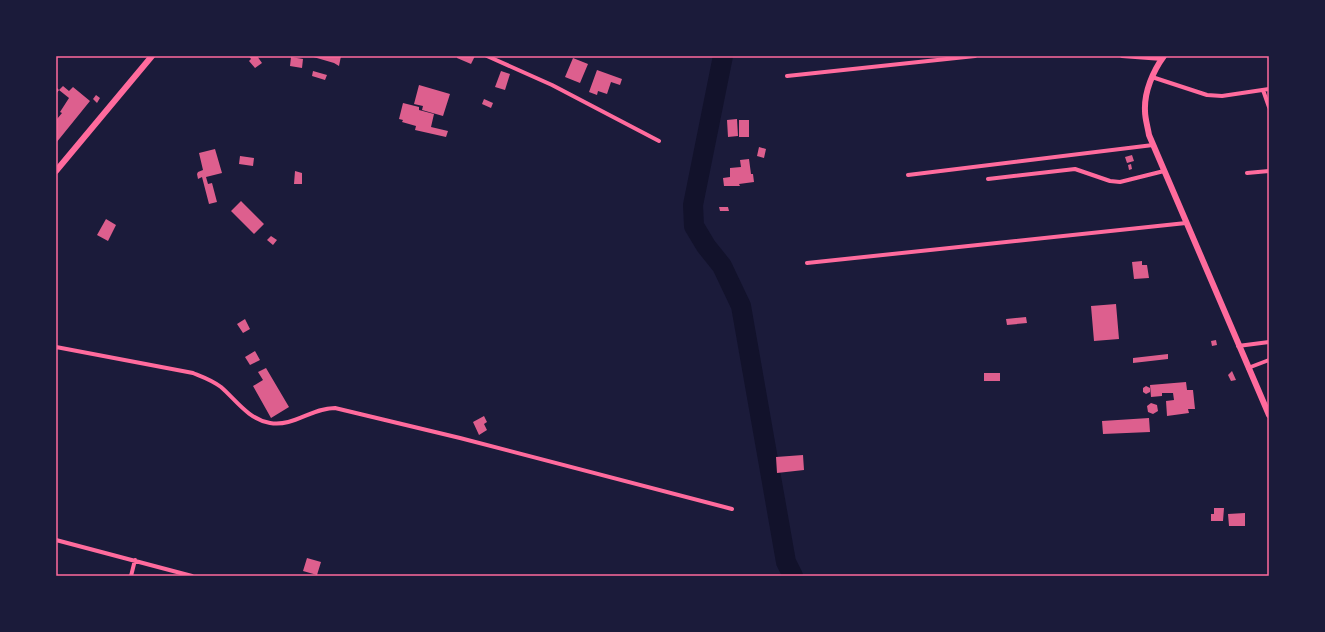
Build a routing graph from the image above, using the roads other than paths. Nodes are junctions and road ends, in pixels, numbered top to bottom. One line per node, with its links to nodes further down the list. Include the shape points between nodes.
1 (975, 56): 6 (street)
2 (1122, 56): 5 (street)
3 (150, 57): 13 (street)
4 (490, 57): 11 (street, via 552,85)
5 (1163, 58): 7 (street)
6 (787, 76)
7 (1152, 77): 8 (street, via 1207,95 1222,96); 12 (street, via 1146,94 1145,111)
8 (1263, 90): 9 (street); 10 (street)
9 (1269, 90)
10 (1269, 107)
11 (659, 141)
12 (1153, 145): 14 (street); 17 (street)
13 (56, 171)
14 (1164, 171): 18 (street, via 1120,182 1076,169); 19 (street)
15 (1269, 171): 16 (street)
16 (1247, 173)
17 (908, 175)
18 (988, 179)
19 (1186, 222): 20 (street); 22 (street)
20 (807, 263)
21 (1269, 342): 22 (street)
22 (1238, 346): 25 (street)
23 (56, 347): 27 (street, via 193,373 220,386 249,415 270,423 299,420 323,408 335,408)
24 (1269, 360): 25 (street)
25 (1248, 368): 26 (street)
26 (1269, 415)
27 (732, 509)
28 (56, 540): 29 (street)
29 (135, 560): 30 (street); 31 (street)
30 (131, 576)
31 (192, 576)

